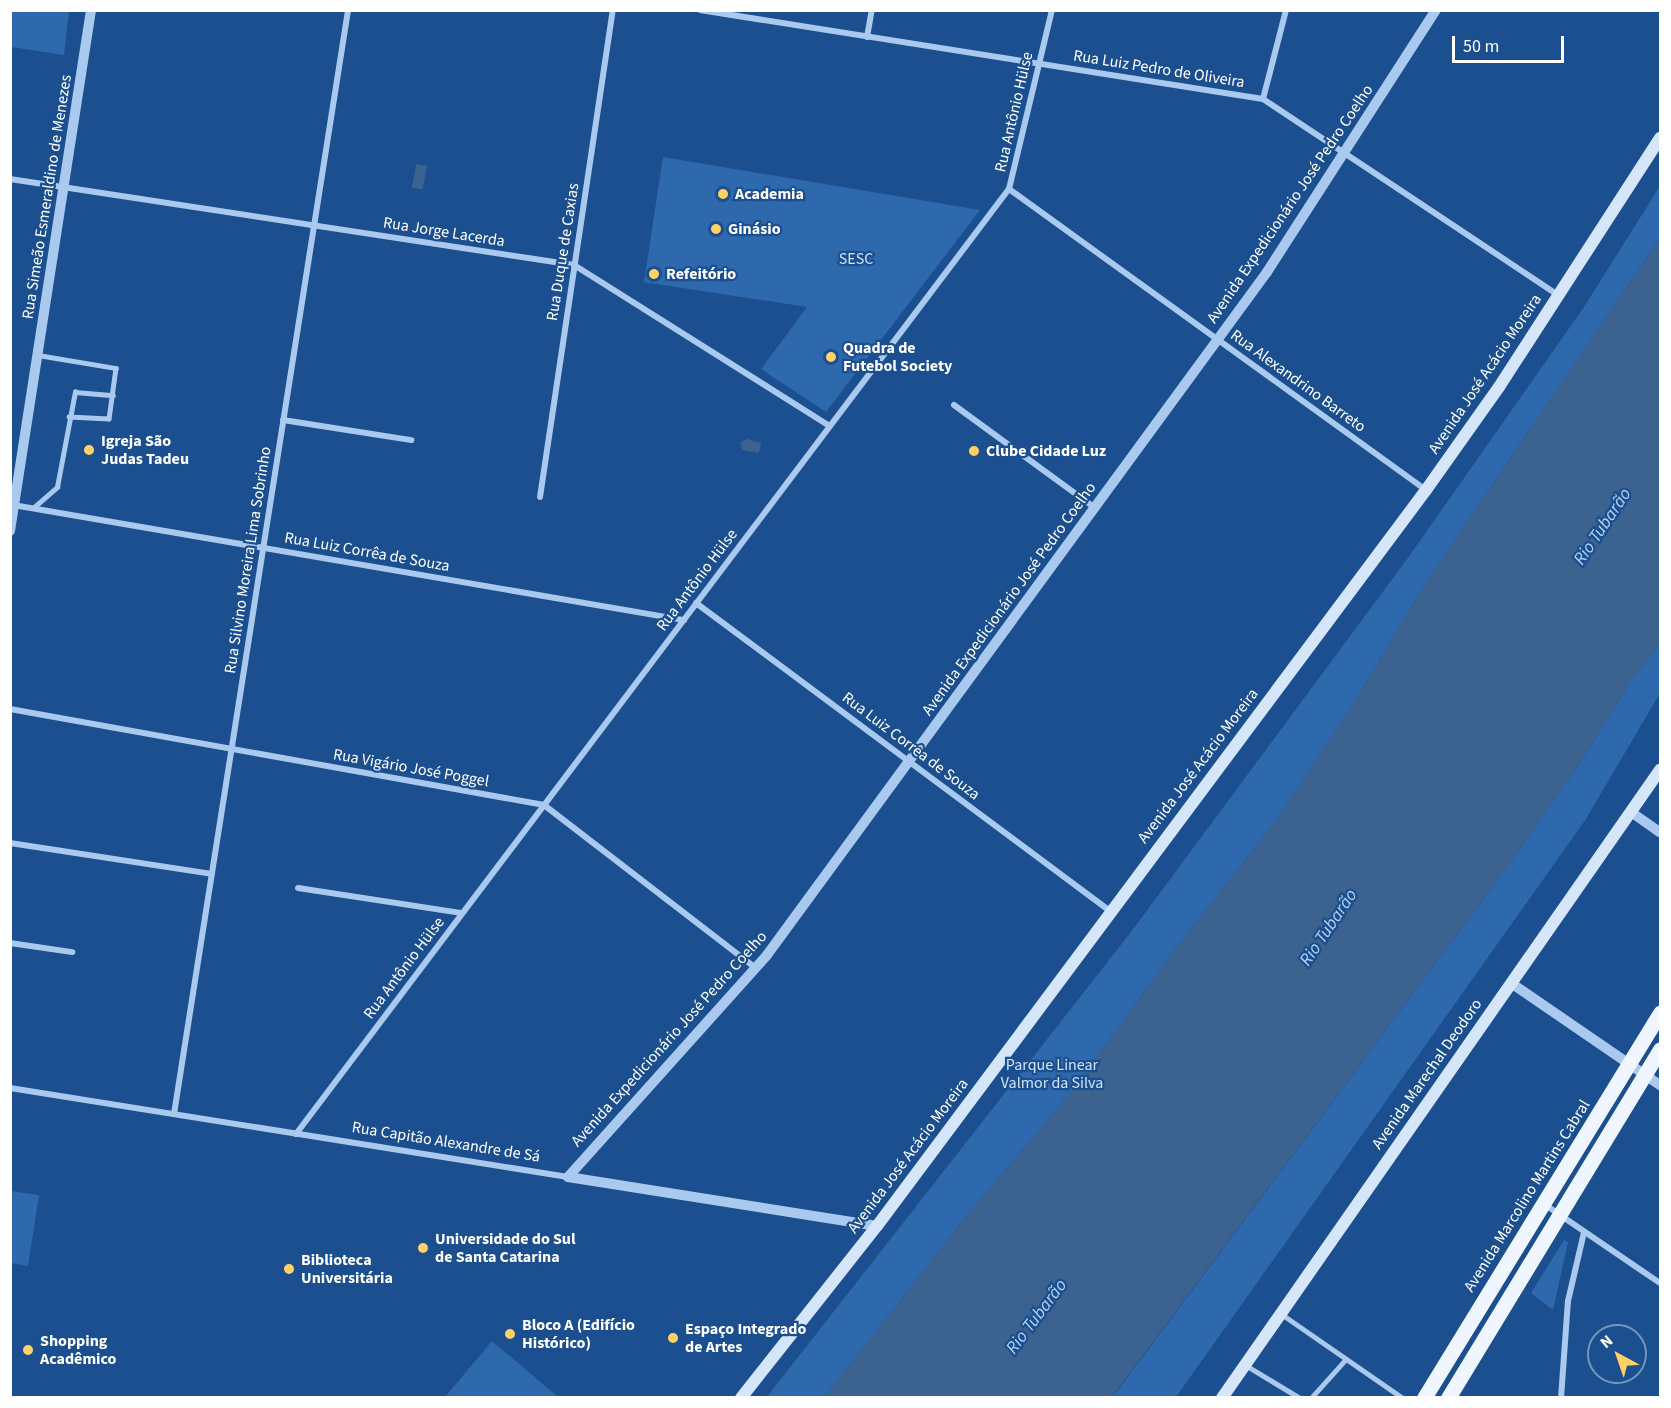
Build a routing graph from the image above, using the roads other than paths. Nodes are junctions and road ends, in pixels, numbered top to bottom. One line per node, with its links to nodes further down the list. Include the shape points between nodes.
1 (91, 10): 15 (street, Rua Simeão Esmeraldino de Menezes)
2 (348, 10): 17 (street, Rua Silvino Moreira Lima Sobrinho)
3 (613, 10): 18 (street, Rua Duque de Caxias)
4 (700, 10): 9 (street, Rua Luiz Pedro de Oliveira)
5 (872, 10): 9 (street)
6 (1052, 10): 10 (street, Rua Antônio Hülse)
7 (1286, 10): 11 (street)
8 (1436, 10): 13 (street, Avenida Expedicionário José Pedro Coelho)
9 (867, 37): 10 (street, Rua Luiz Pedro de Oliveira)
10 (1039, 64): 11 (street, Rua Luiz Pedro de Oliveira); 16 (street, Rua Antônio Hülse)
11 (1263, 99): 13 (street, Rua Luiz Pedro de Oliveira)
12 (1660, 138): 19 (main road, Avenida José Acácio Moreira)
13 (1344, 153): 19 (street, Rua Luiz Pedro de Oliveira); 20 (street, Avenida Expedicionário José Pedro Coelho)
14 (10, 179): 15 (street, Rua Jorge Lacerda)
15 (64, 187): 17 (street, Rua Jorge Lacerda); 21 (street, Rua Simeão Esmeraldino de Menezes)
16 (1009, 189): 20 (street, Rua Alexandrino Barreto); 26 (street, Rua Antônio Hülse)
17 (314, 225): 18 (street, Rua Jorge Lacerda); 25 (street, Rua Silvino Moreira Lima Sobrinho)
18 (574, 265): 26 (street, Rua Jorge Lacerda); 29 (street, Rua Duque de Caxias)
19 (1558, 296): 28 (main road, Avenida José Acácio Moreira)
20 (1218, 340): 28 (street, Rua Alexandrino Barreto); 32 (street, Avenida Expedicionário José Pedro Coelho)
21 (38, 355): 22 (lane, via 116,368); 30 (street, Rua Simeão Esmeraldino de Menezes)
22 (113, 395): 24 (lane, via 75,392); 24 (lane, via 109,419)
23 (954, 405): 32 (street)
24 (69, 417): 31 (lane, via 57,487)
25 (283, 420): 27 (street); 34 (street, Rua Silvino Moreira Lima Sobrinho)
26 (830, 426): 35 (street, Rua Antônio Hülse)
27 (411, 440)
28 (1426, 490): 47 (main road, Avenida José Acácio Moreira)
29 (540, 497)
30 (12, 505): 31 (street, Rua Luiz Corrêa de Souza); 33 (street, Rua Simeão Esmeraldino de Menezes)
31 (33, 508): 34 (street, Rua Luiz Corrêa de Souza)
32 (1095, 508): 39 (street, Avenida Expedicionário José Pedro Coelho)
33 (10, 531)
34 (263, 548): 36 (street, Rua Luiz Corrêa de Souza); 38 (street, Rua Silvino Moreira Lima Sobrinho)
35 (696, 603): 36 (street, Rua Antônio Hülse); 39 (street, Rua Luiz Corrêa de Souza)
36 (684, 620): 41 (street, Rua Antônio Hülse)
37 (10, 709): 38 (street, Rua Vigário José Poggel)
38 (231, 749): 41 (street, Rua Vigário José Poggel); 45 (street, Rua Silvino Moreira Lima Sobrinho)
39 (909, 762): 47 (street, Rua Luiz Corrêa de Souza); 51 (street, Avenida Expedicionário José Pedro Coelho)
40 (1660, 770): 42 (main road, Avenida Marechal Deodoro)
41 (543, 805): 48 (street, Rua Antônio Hülse); 51 (street, Rua Vigário José Poggel)
42 (1631, 812): 43 (street); 52 (main road, Avenida Marechal Deodoro)
43 (1660, 832)
44 (10, 843): 45 (street)
45 (212, 874): 59 (street, Rua Silvino Moreira Lima Sobrinho)
46 (298, 888): 48 (street)
47 (1110, 911): 64 (main road, Avenida José Acácio Moreira)
48 (462, 913): 60 (street, Rua Antônio Hülse)
49 (10, 943): 50 (street)
50 (72, 952)
51 (756, 968): 61 (street, Avenida Expedicionário José Pedro Coelho)
52 (1511, 983): 55 (street); 67 (main road, Avenida Marechal Deodoro)
53 (1660, 1013): 55 (main road, Avenida Marcolino Martins Cabral)
54 (1660, 1049): 56 (main road)
55 (1629, 1064): 56 (street); 62 (main road, Avenida Marcolino Martins Cabral)
56 (1645, 1075): 57 (street); 63 (main road)
57 (1660, 1085)
58 (10, 1088): 59 (street, Rua Capitão Alexandre de Sá)
59 (174, 1114): 60 (street, Rua Capitão Alexandre de Sá)
60 (296, 1134): 61 (street, Rua Capitão Alexandre de Sá)
61 (568, 1177): 64 (street, Rua Capitão Alexandre de Sá)
62 (1543, 1204): 63 (street); 75 (main road, Avenida Marcolino Martins Cabral)
63 (1560, 1215): 65 (street); 76 (main road)
64 (877, 1226): 70 (main road, Avenida José Acácio Moreira)
65 (1584, 1232): 66 (street); 77 (street, via 1568,1301)
66 (1660, 1283)
67 (1281, 1313): 68 (lane); 69 (main road, Avenida Marechal Deodoro)
68 (1346, 1359): 73 (lane); 74 (lane)
69 (1245, 1364): 71 (main road, Avenida Marechal Deodoro); 72 (lane)
70 (741, 1398)
71 (1222, 1398)
72 (1300, 1398)
73 (1311, 1398)
74 (1403, 1398)
75 (1424, 1398)
76 (1448, 1398)
77 (1561, 1398)

